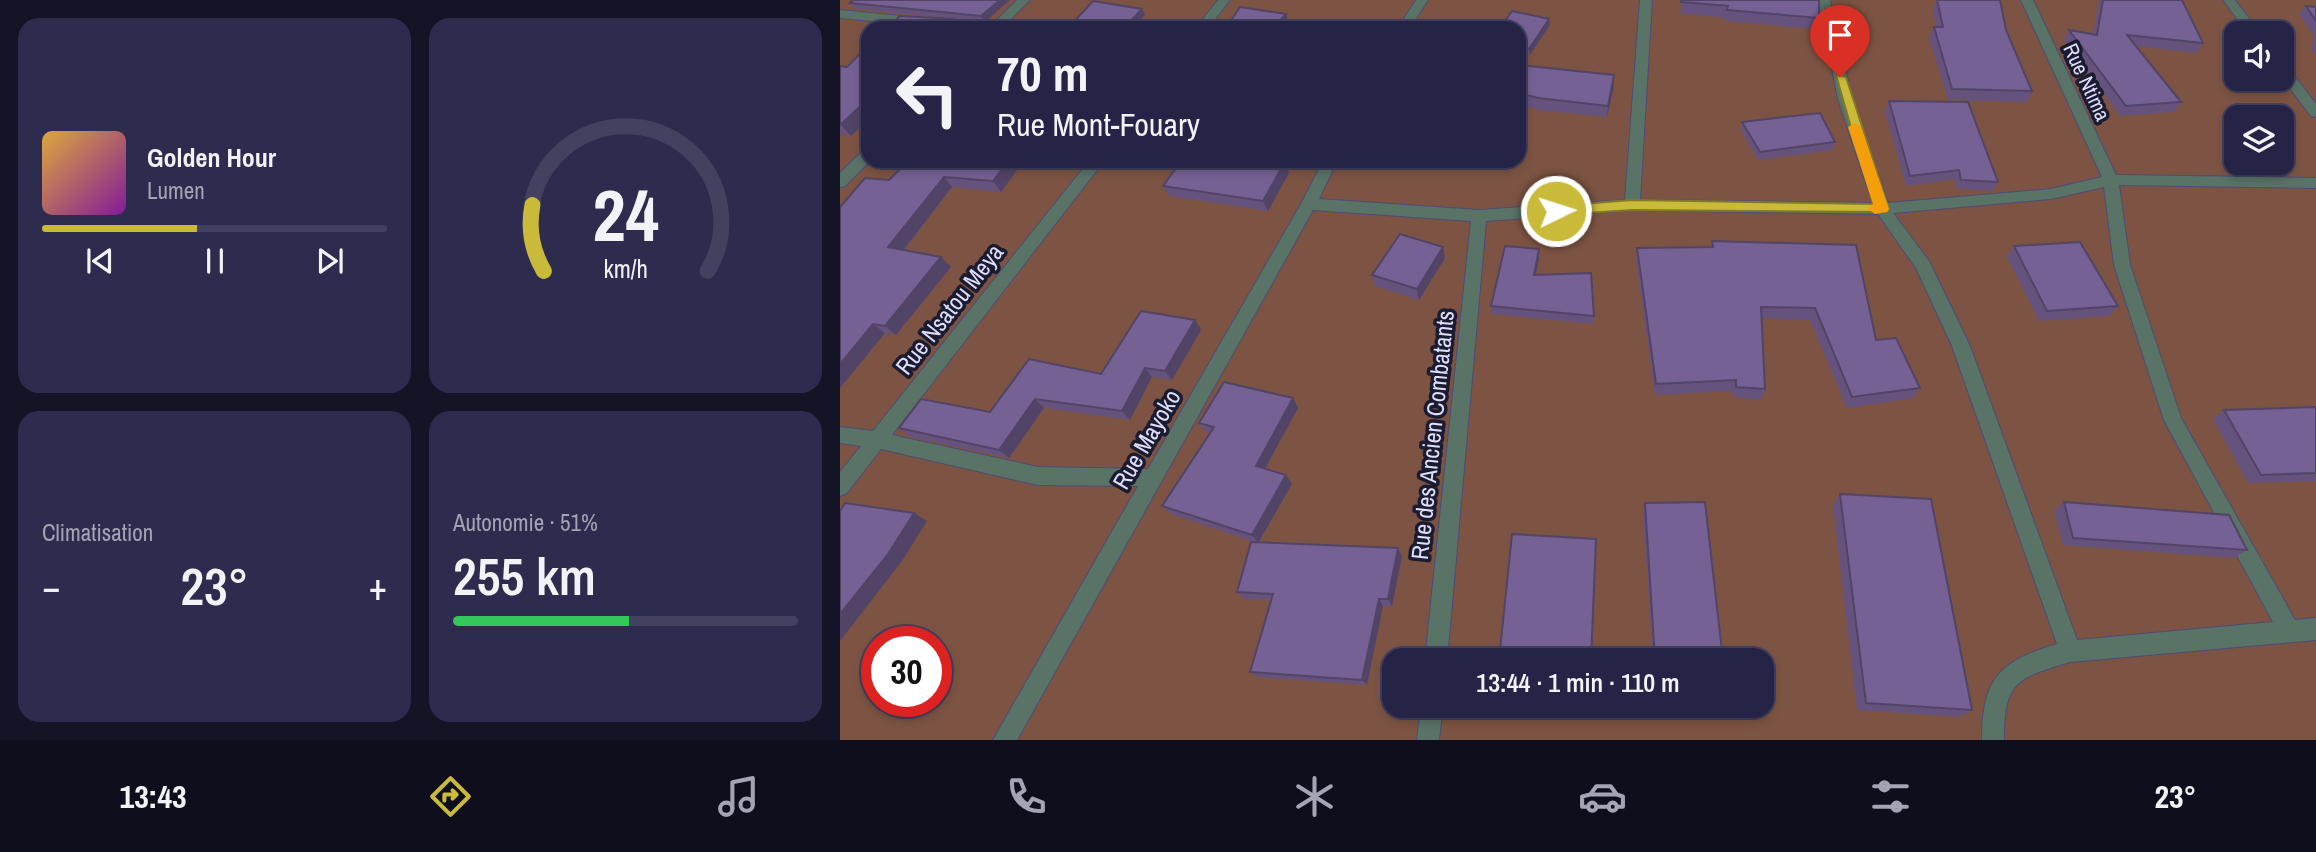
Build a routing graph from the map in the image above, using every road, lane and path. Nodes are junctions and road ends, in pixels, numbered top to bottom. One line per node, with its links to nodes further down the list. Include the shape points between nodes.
1 (1024, 0): 10 (street)
2 (1224, 0): 11 (street)
3 (1422, 0): 12 (street)
4 (1646, 0): 23 (street)
5 (1824, 0): 24 (street, via 1845,99)
6 (2027, 0): 19 (street, Rue Ntima)
7 (2229, 0): 13 (street)
8 (840, 14): 9 (street)
9 (912, 21)
10 (1002, 21)
11 (1208, 21)
12 (1408, 21)
13 (2245, 21)
14 (2294, 85): 15 (street)
15 (2316, 113)
16 (861, 161): 20 (street)
17 (1091, 168): 27 (street, Rue Nsatou Meya)
18 (1327, 168): 22 (street, Rue Mayoko)
19 (2111, 180): 21 (street); 24 (street, via 2050,194); 31 (street, Rue Ntima, via 2122,265 2174,420)
20 (840, 182)
21 (2316, 183)
22 (1309, 204): 25 (street); 28 (street, Rue Mayoko)
23 (1632, 205): 24 (street); 25 (street)
24 (1882, 209): 33 (street, via 1923,265 1961,346)
25 (1479, 216): 32 (street, Rue des Ancien Combatants)
26 (840, 435): 27 (street)
27 (877, 440): 28 (street, via 1038,476); 29 (street, Rue Nsatou Meya)
28 (1151, 478): 35 (street, Rue Mayoko)
29 (840, 486)
30 (2316, 629): 31 (street)
31 (2289, 630): 33 (street)
32 (1437, 648)
33 (2070, 651): 37 (street, via 2019,667 1996,692)
34 (1431, 718): 36 (street)
35 (1004, 740)
36 (1428, 740)
37 (1993, 740)

